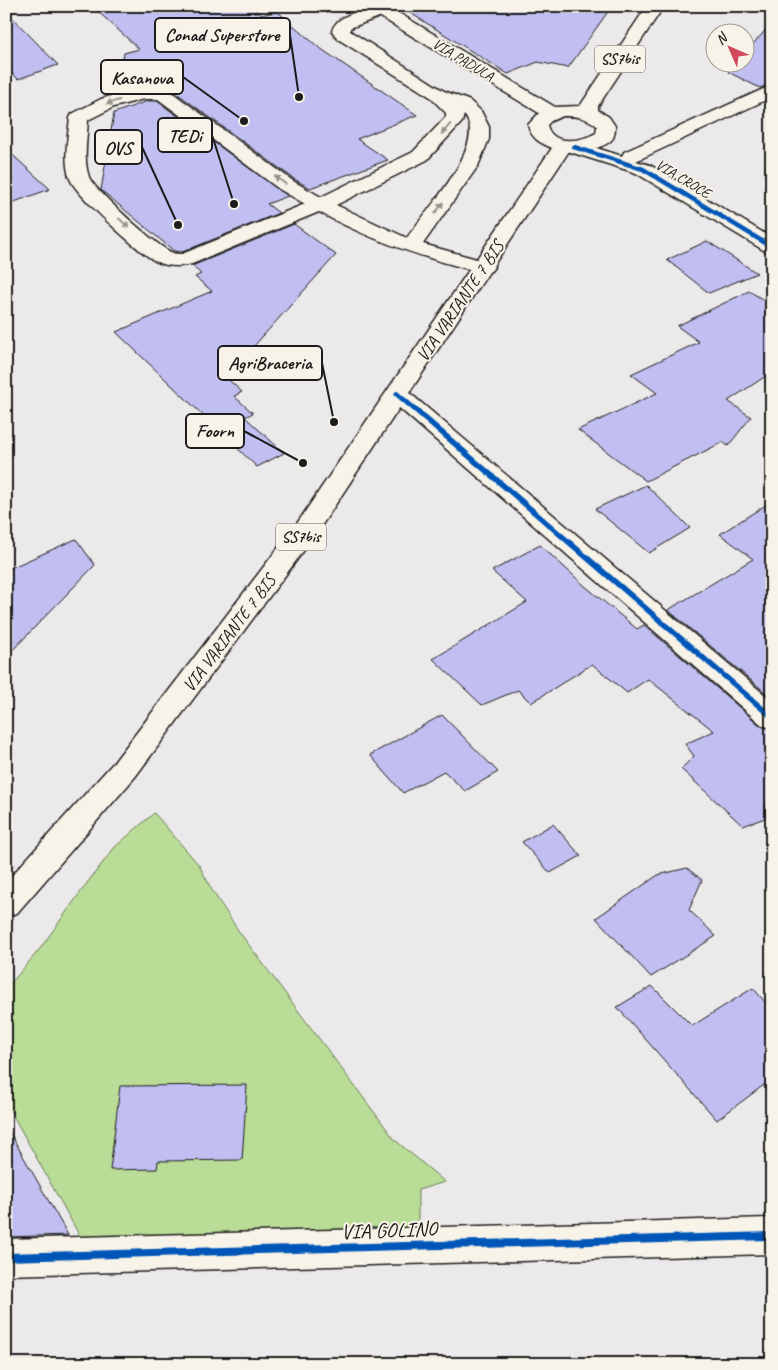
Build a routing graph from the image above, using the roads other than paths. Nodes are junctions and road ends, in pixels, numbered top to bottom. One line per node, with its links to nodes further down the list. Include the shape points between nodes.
1 (656, 6): 6 (main road, SS7bis, via 589,106)
2 (378, 8): 4 (main road, via 350,21 342,26 341,31); 5 (main road, VIA PADULA)
3 (772, 90): 9 (main road)
4 (434, 92): 10 (main road, one-way to 10, via 455,112 455,118 440,136 420,156); 11 (main road, one-way to 4, via 470,166 481,135 477,119 470,110 457,100)
5 (552, 113): 6 (main road, via 570,110); 8 (main road, VIA CROCE, via 544,116 537,127 544,139)
6 (588, 113): 7 (main road, VIA CROCE, via 603,121)
7 (607, 131): 8 (main road, via 593,144); 9 (main road, VIA CROCE)
8 (569, 146): 9 (main road, VIA CROCE); 13 (main road, VIA VARIANTE 7 BIS / SS7bis)
9 (637, 163): 12 (main road, VIA CROCE)
10 (322, 204): 10 (main road, one-way to 10, via 286,185 157,92 134,95 86,112 79,118 77,172 80,182 164,257 185,260); 11 (main road, via 368,230)
11 (411, 247): 13 (main road)
12 (772, 247)
13 (484, 267): 14 (main road, VIA VARIANTE 7 BIS / SS7bis)
14 (397, 394): 15 (main road); 16 (main road, VIA VARIANTE 7 BIS / SS7bis, via 307,528 126,769)
15 (772, 717)
16 (6, 904)
17 (772, 1236): 18 (main road, VIA GOLINO)
18 (6, 1257)

